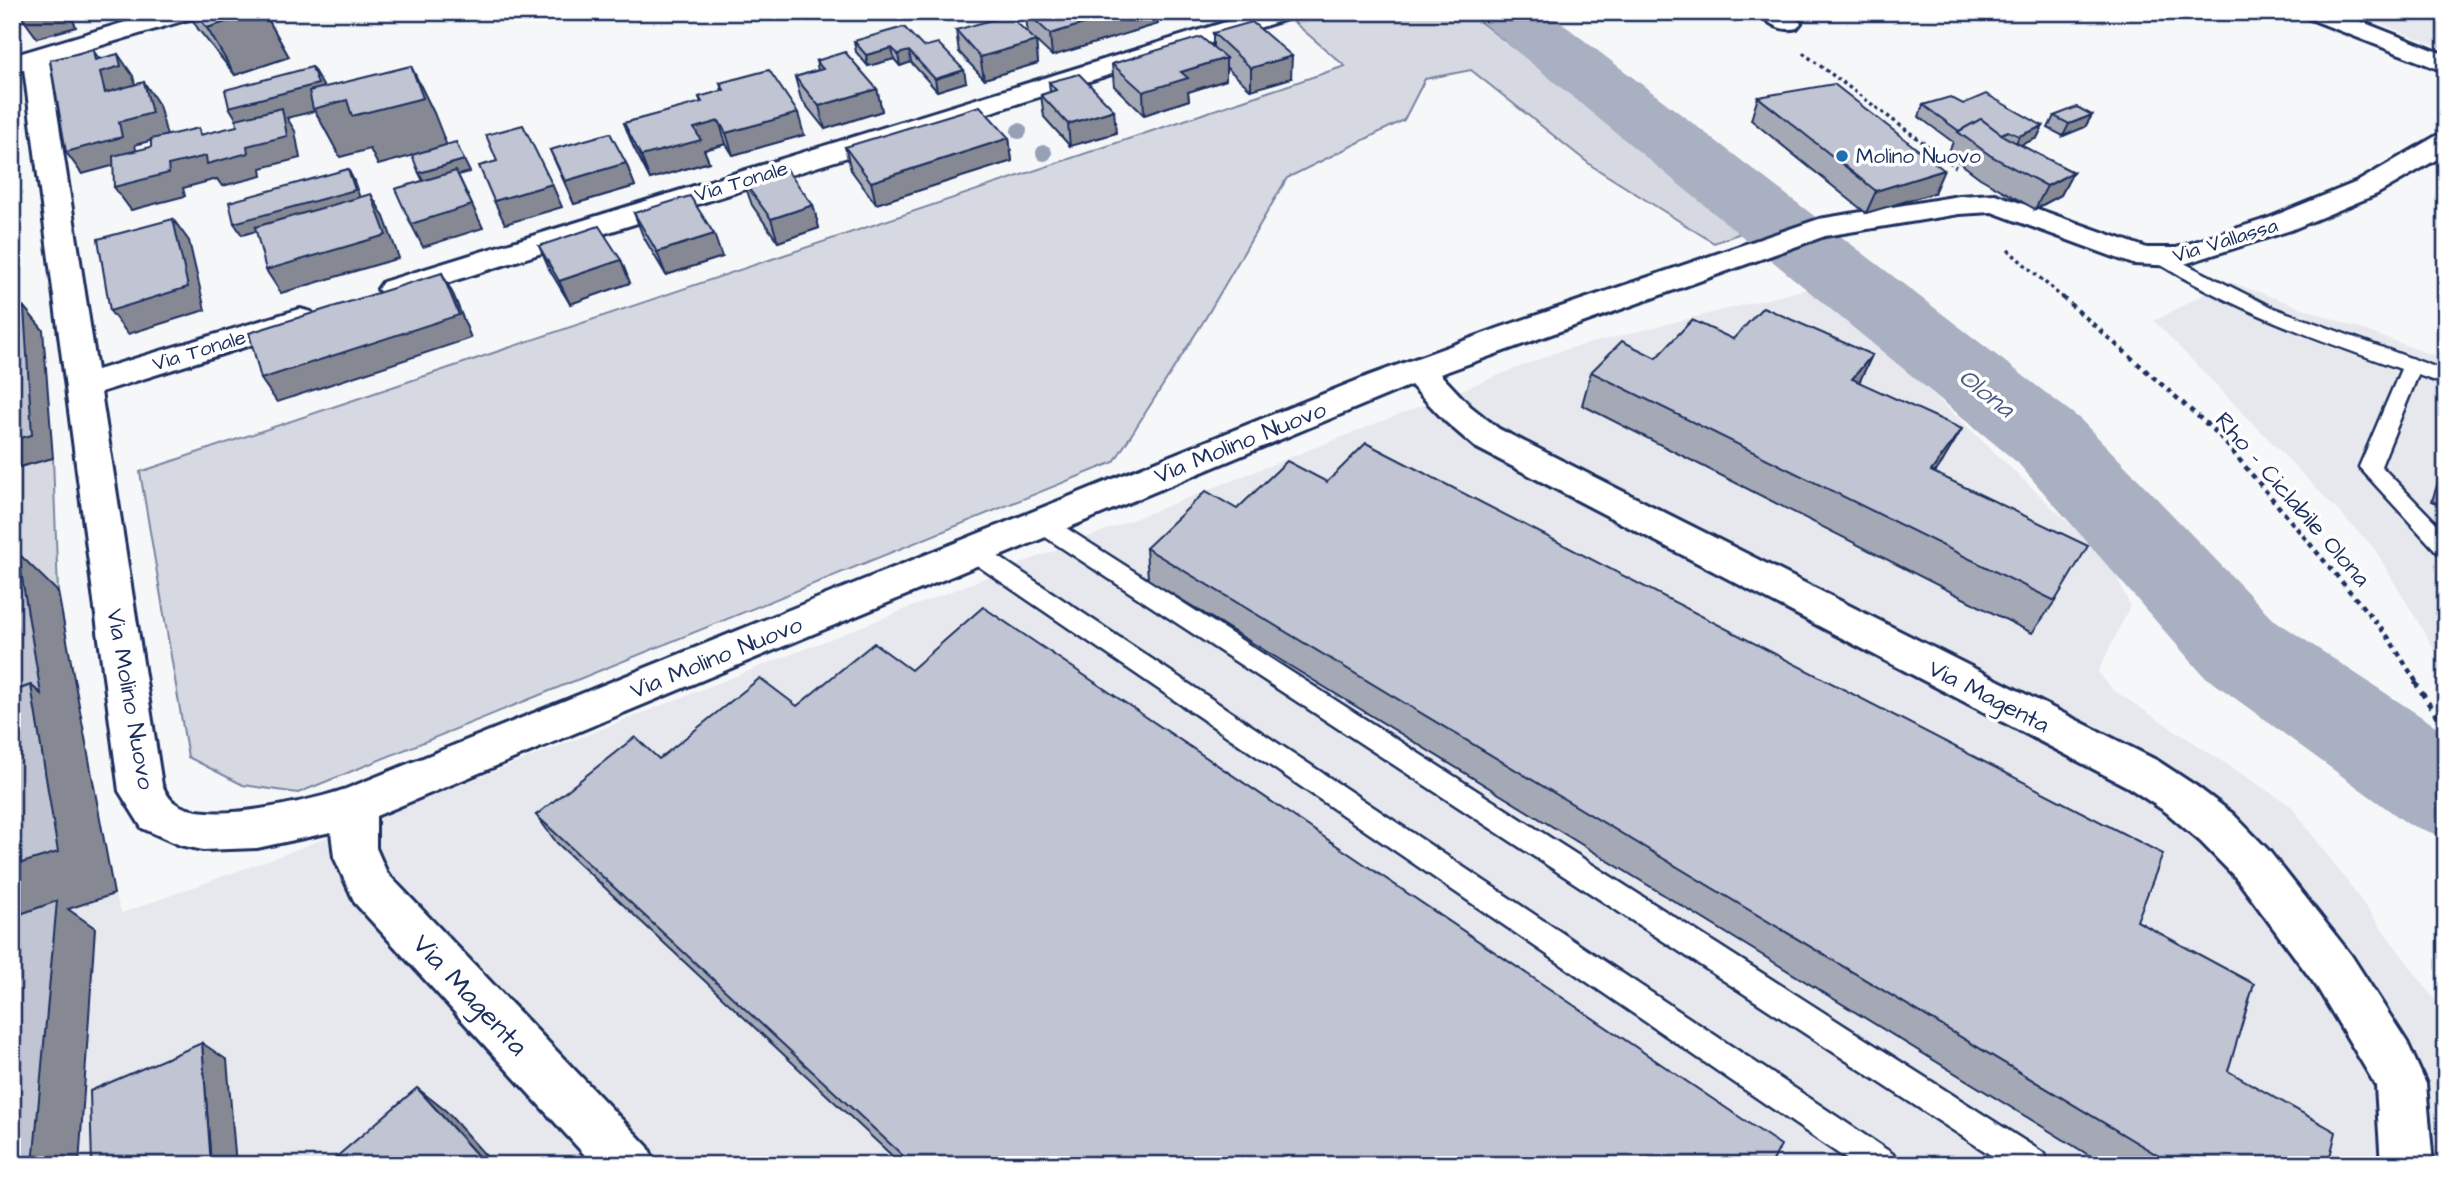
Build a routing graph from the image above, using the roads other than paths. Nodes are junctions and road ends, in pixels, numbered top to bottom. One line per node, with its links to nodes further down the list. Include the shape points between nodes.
1 (187, 12): 4 (street)
2 (2314, 12): 5 (street)
3 (1278, 14): 9 (street, Via Tonale)
4 (24, 61): 14 (street, Via Molino Nuovo)
5 (2446, 64)
6 (2446, 142): 8 (street, Via Vallassa, via 2367,187 2280,224)
7 (1995, 203): 8 (street, Via Vallassa, via 2095,242); 12 (street, Via Molino Nuovo, via 1819,228)
8 (2162, 258): 11 (lane, via 2257,308)
9 (362, 299)
10 (322, 312): 14 (street, Via Tonale)
11 (2412, 366): 13 (lane); 16 (lane, via 2370,467)
12 (1417, 370): 15 (street, Via Molino Nuovo); 22 (street, Via Magenta, via 1458,414 1499,444 2143,774 2199,813 2253,865 2334,971 2389,1059 2401,1084)
13 (2446, 378)
14 (83, 386): 18 (street, Via Molino Nuovo, via 142,790 159,817 190,828 219,831 317,819)
15 (1041, 523): 17 (street, Via Molino Nuovo); 21 (lane)
16 (2446, 547)
17 (973, 551): 18 (street, Via Molino Nuovo); 20 (lane)
18 (355, 805): 19 (street, Via Magenta, via 351,843 371,888)
19 (630, 1165)
20 (1882, 1165)
21 (2034, 1165)
22 (2407, 1165)

